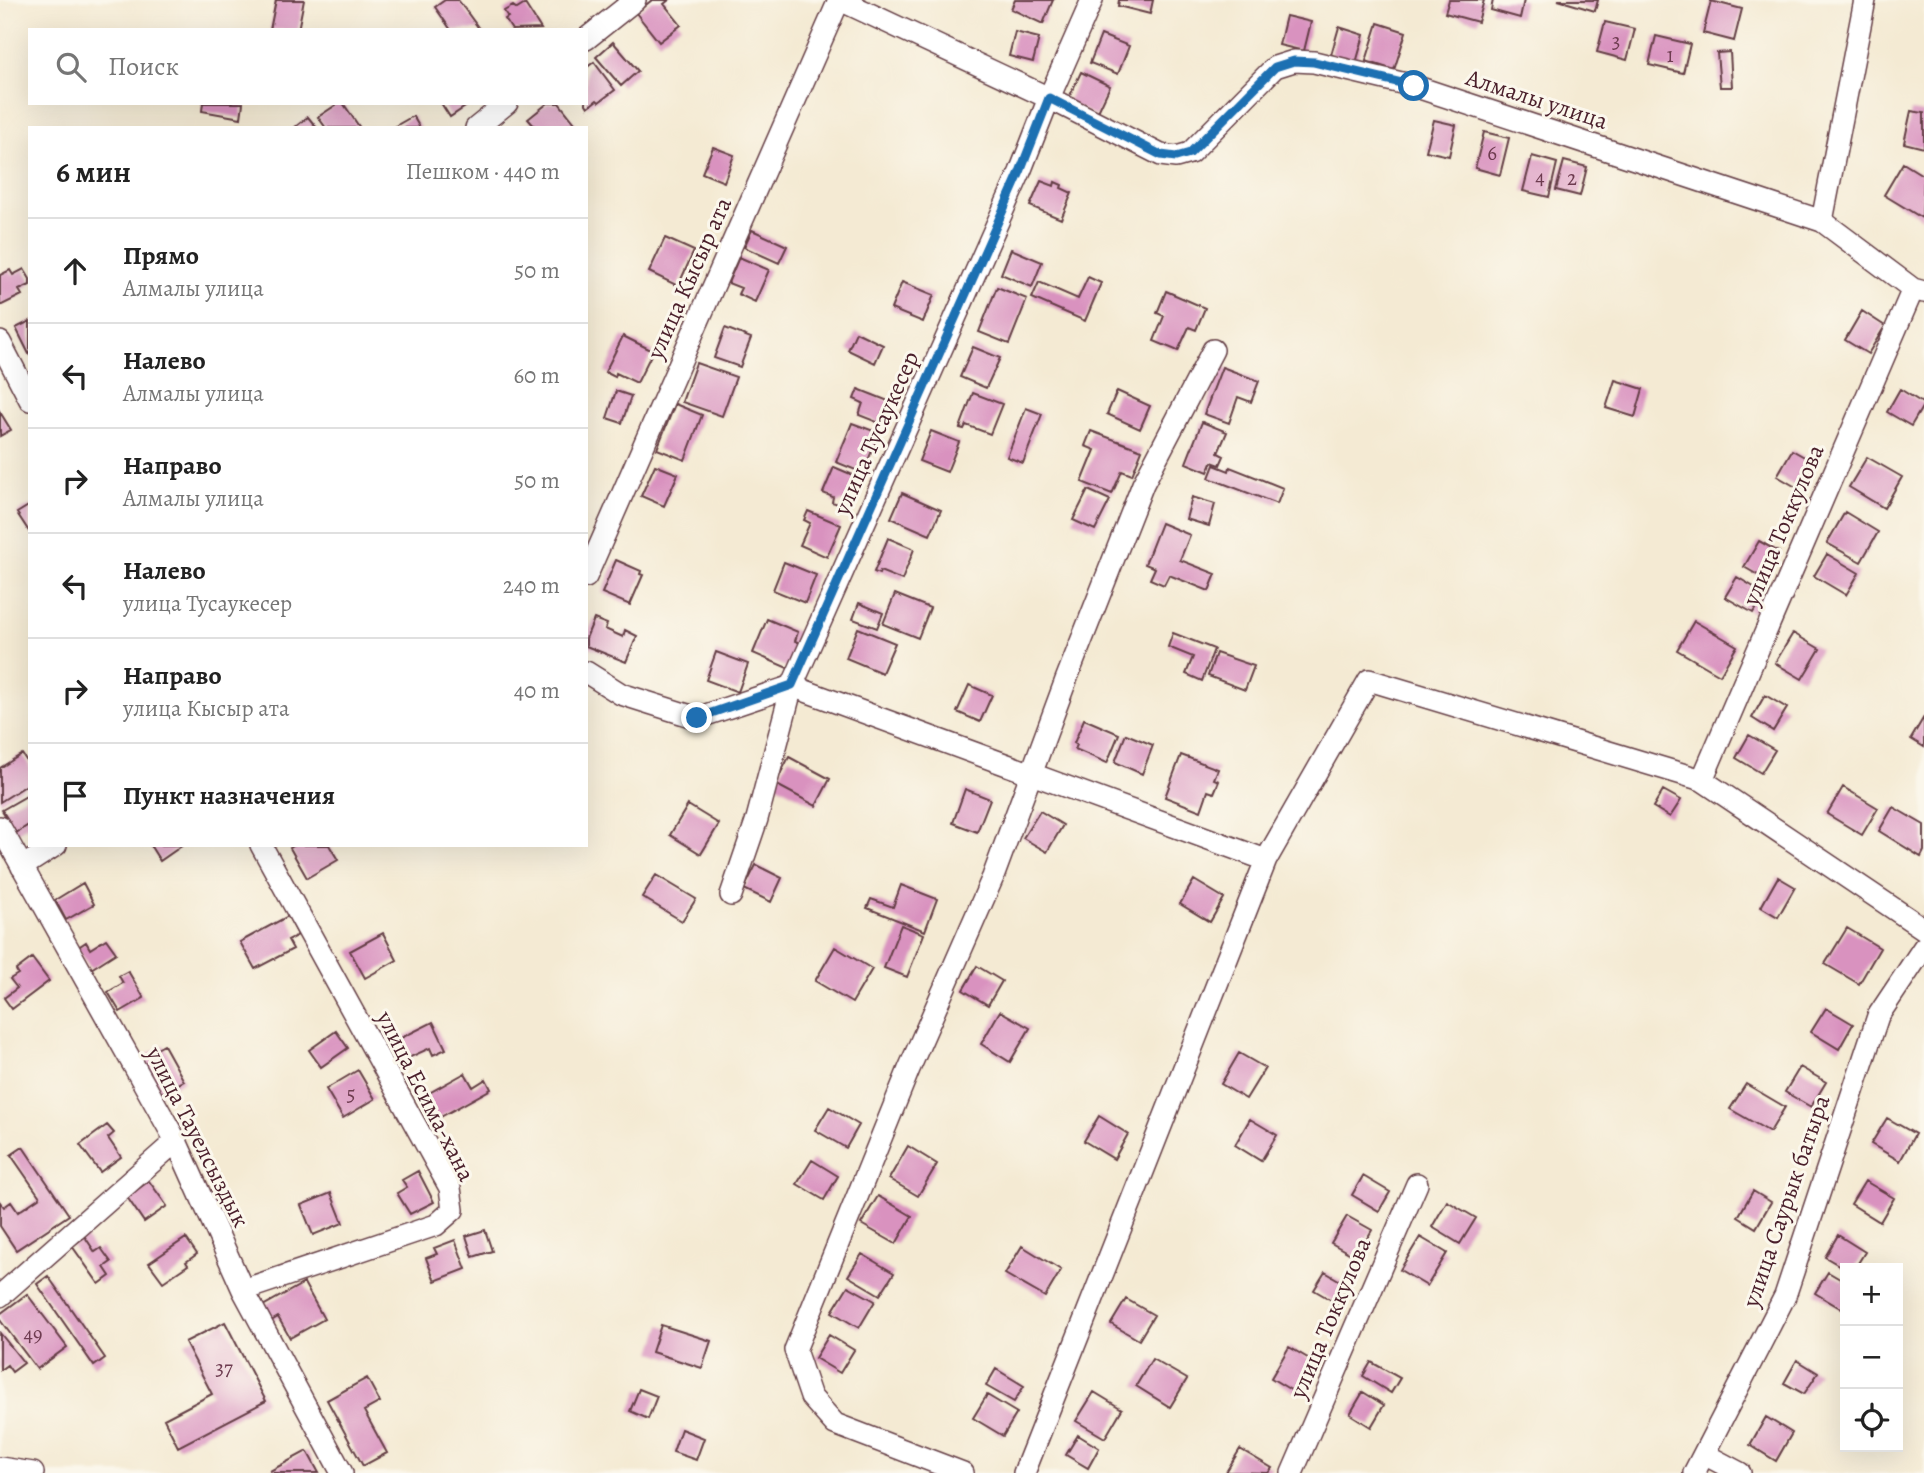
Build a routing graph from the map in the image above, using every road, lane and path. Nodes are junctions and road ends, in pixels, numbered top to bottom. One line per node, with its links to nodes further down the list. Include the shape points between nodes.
1 (635, 0): 5 (street)
2 (840, 0): 6 (street, Алмалы улица); 14 (street, улица Кысыр ата)
3 (1092, 0): 6 (street, улица Тусаукесер)
4 (1865, 0): 9 (street)
5 (588, 37)
6 (1049, 98): 9 (street, Алмалы улица, via 1161,155 1176,157 1190,153 1275,67 1294,61 1314,62 1414,86); 16 (street, улица Тусаукесер)
7 (505, 105): 8 (street)
8 (478, 126)
9 (1822, 221): 10 (street, Алмалы улица)
10 (1918, 291): 18 (street, улица Токкулова)
11 (0, 342): 13 (street)
12 (1213, 350): 17 (street, via 1143,484)
13 (28, 396)
14 (588, 572)
15 (588, 673): 16 (street, via 621,694 697,718)
16 (792, 685): 17 (street); 24 (street, улица Тусаукесер, via 757,820)
17 (1032, 773): 22 (street); 35 (street, via 993,877 794,1350 811,1397 835,1424)
18 (1702, 780): 22 (street, via 1368,680); 25 (street)
19 (0, 827): 23 (street, улица Тауелсыздык)
20 (52, 847): 23 (street)
21 (262, 847): 29 (street, улица Есима-хана, via 450,1188 453,1210 436,1225)
22 (1266, 860): 36 (street)
23 (22, 867): 27 (street, улица Тауелсыздык)
24 (731, 895)
25 (1924, 929)
26 (1924, 947): 31 (street, улица Саурык батыра, via 1878,1016 1785,1296)
27 (176, 1141): 29 (street, улица Тауелсыздык); 30 (street)
28 (1416, 1184): 37 (street, улица Токкулова)
29 (243, 1290): 34 (street, улица Тауелсыздык)
30 (0, 1296)
31 (1699, 1463): 38 (street)
32 (0, 1468): 33 (street)
33 (33, 1473)
34 (342, 1473)
35 (963, 1473)
36 (1024, 1473)
37 (1292, 1473)
38 (1740, 1473)

